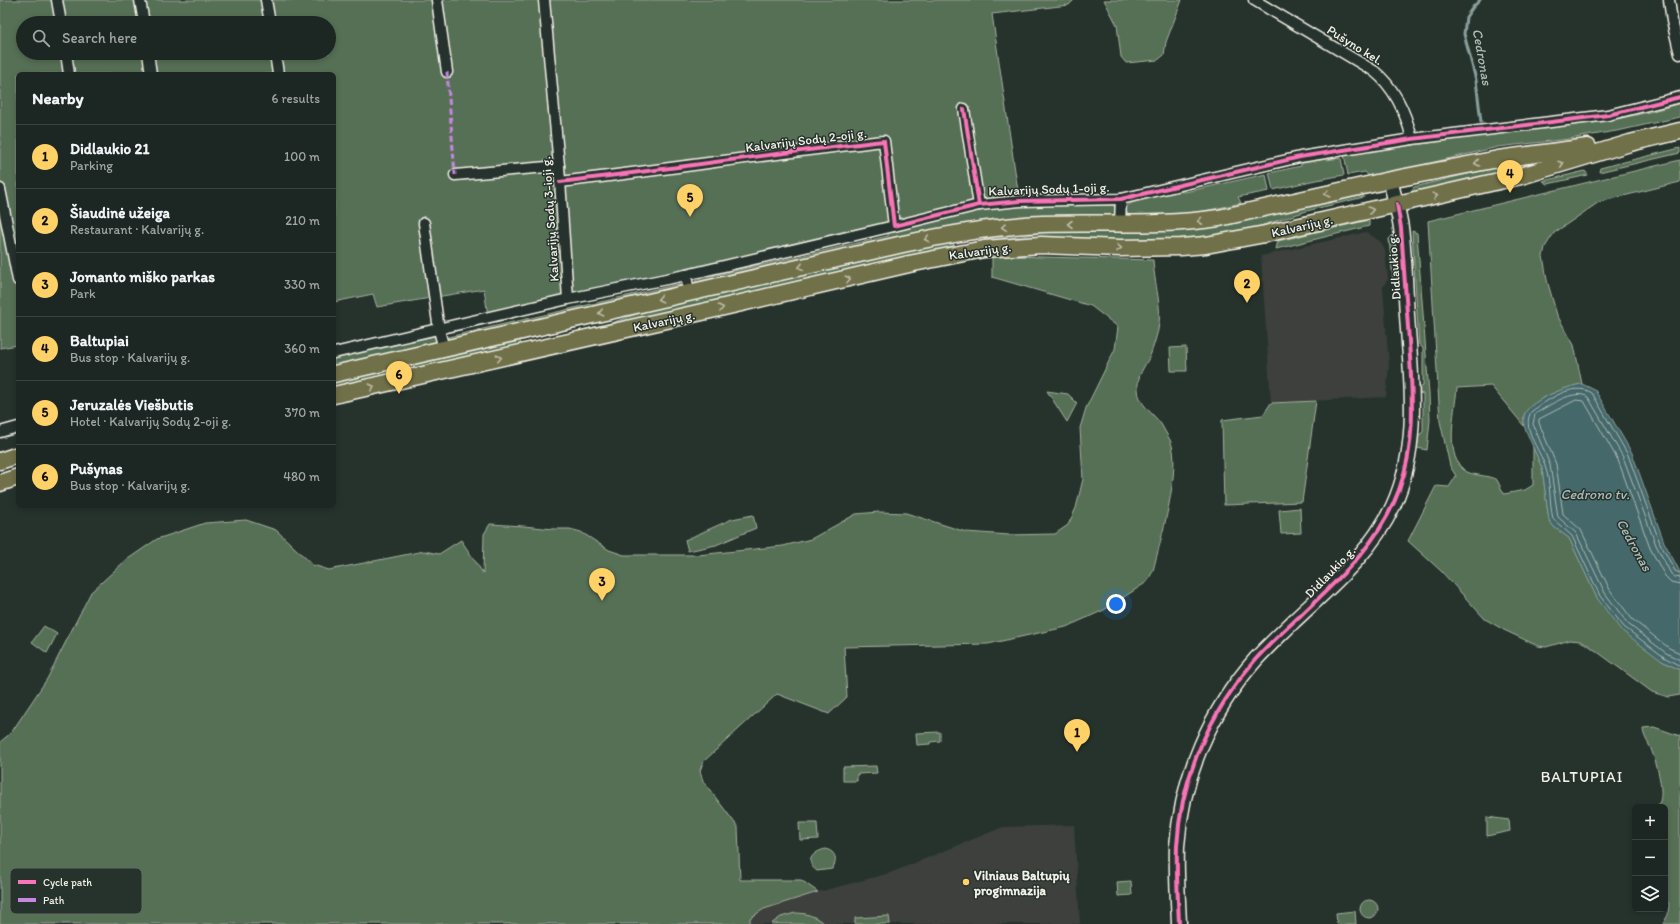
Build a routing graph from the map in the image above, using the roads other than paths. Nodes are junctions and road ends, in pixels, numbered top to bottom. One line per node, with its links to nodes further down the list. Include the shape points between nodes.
1 (57, 0): 8 (street)
2 (140, 0): 9 (street)
3 (266, 0): 10 (street)
4 (437, 0): 18 (street)
5 (544, 0): 24 (street, Kalvarijų Sodų 3-ioji g.)
6 (1254, 0): 22 (street, Pušyno kel., via 1383,78 1394,92)
7 (1669, 0): 11 (street)
8 (60, 16)
9 (143, 16)
10 (269, 16)
11 (1680, 54)
12 (67, 60): 15 (street)
13 (149, 60): 16 (street)
14 (276, 60): 17 (street)
15 (69, 72)
16 (151, 72)
17 (278, 72)
18 (447, 72)
19 (1680, 97): 22 (street, via 1608,115)
20 (964, 109): 30 (street, Kalvarijų Sodų 1-oji g.)
21 (1680, 131): 23 (main road, Kalvarijų g.)
22 (1412, 139): 29 (street, via 1300,157)
23 (1630, 143): 26 (main road, Kalvarijų g., one-way to 26, via 1498,158); 31 (main road, Kalvarijų g., one-way to 23, via 1521,176)
24 (559, 166): 25 (street); 27 (street, Kalvarijų Sodų 3-ioji g.)
25 (455, 175)
26 (1390, 180): 31 (street, Didlaukio g.); 33 (main road, Kalvarijų g., one-way to 33, via 1219,218 1163,224)
27 (560, 182): 34 (street, Kalvarijų Sodų 2-oji g., via 884,141); 40 (street, Kalvarijų Sodų 3-ioji g.)
28 (0, 189): 37 (street)
29 (1120, 200): 30 (street, Kalvarijų Sodų 1-oji g.); 33 (street, Kalvarijų Sodų 1-oji g.)
30 (979, 204): 34 (street)
31 (1397, 204): 36 (main road, Kalvarijų g., one-way to 31, via 1041,245 1146,248 1193,246 1265,234); 54 (street, Didlaukio g., via 1401,228 1413,404 1412,436 1405,473 1393,505 1371,543 1331,587 1256,659 1227,696 1205,736 1189,779 1179,827)
32 (424, 223): 41 (street)
33 (1120, 224): 35 (main road, Kalvarijų g., one-way to 35, via 1042,224)
34 (894, 226): 38 (street, Kalvarijų Sodų 3-ioji g.)
35 (966, 231): 36 (main road); 39 (main road, Kalvarijų g., one-way to 39)
36 (970, 251): 44 (main road, Kalvarijų g., one-way to 36)
37 (16, 270)
38 (686, 275): 39 (street); 40 (street, Kalvarijų Sodų 3-ioji g.)
39 (689, 293): 42 (main road, Kalvarijų g., one-way to 42)
40 (568, 299): 41 (street)
41 (440, 330): 43 (street); 45 (street)
42 (522, 331): 43 (main road, Kalvarijų g.); 44 (main road)
43 (444, 349): 46 (main road, Kalvarijų g.)
44 (527, 351): 47 (main road, Kalvarijų g., one-way to 44)
45 (336, 353)
46 (336, 374)
47 (336, 395)
48 (16, 428): 49 (street)
49 (0, 432)
50 (16, 457): 51 (main road)
51 (0, 461)
52 (16, 478): 53 (main road)
53 (0, 483)
54 (1179, 924)

